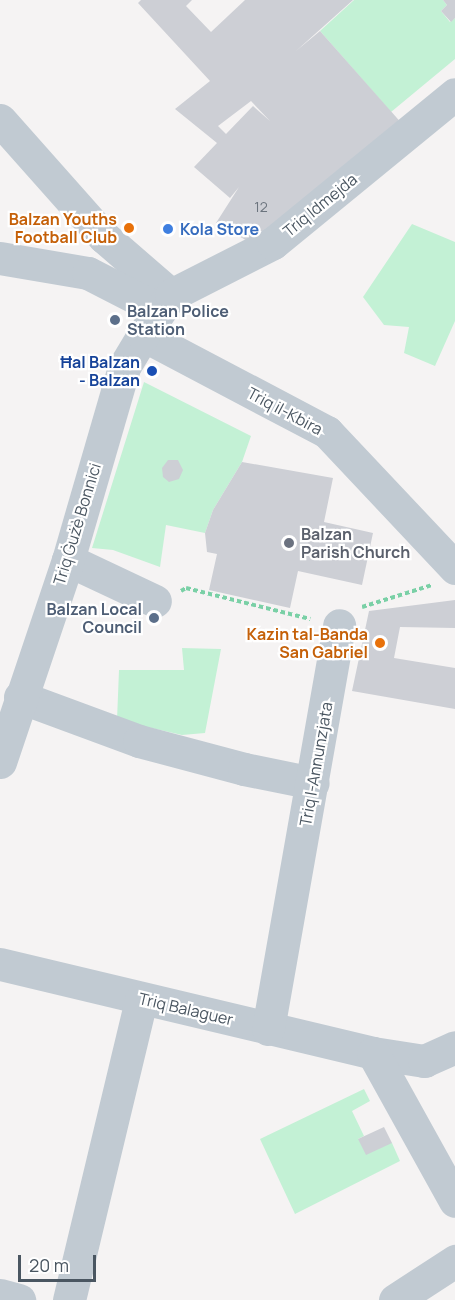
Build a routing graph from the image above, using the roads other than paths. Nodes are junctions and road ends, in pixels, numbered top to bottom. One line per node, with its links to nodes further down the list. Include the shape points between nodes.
1 (455, 94): 6 (street, Triq Idmejda, via 273,243)
2 (0, 120): 3 (street, Triq il-Kbira)
3 (118, 250): 5 (street); 6 (street, Triq il-Kbira)
4 (0, 258): 5 (street)
5 (88, 273): 6 (street)
6 (158, 313): 7 (street, Triq Ġużè Bonnici, via 124,368); 8 (street, Triq il-Kbira, via 327,432)
7 (68, 560): 9 (street); 11 (street, Triq Ġużè Bonnici)
8 (449, 575)
9 (155, 602)
10 (339, 625): 13 (street, Triq l-Annunzjata)
11 (20, 697): 12 (street, Triq Ġużè Bonnici); 13 (street, via 139,741 244,770)
12 (0, 762)
13 (313, 783): 16 (street, Triq l-Annunzjata)
14 (0, 964): 15 (street, Triq Balaguer)
15 (141, 999): 16 (street, Triq Balaguer); 23 (street)
16 (268, 1029): 18 (street, Triq Balaguer)
17 (455, 1047): 18 (street, Triq Balaguer, via 424,1061)
18 (373, 1053): 19 (street)
19 (455, 1200)
20 (455, 1261): 24 (street)
21 (0, 1295): 22 (street)
22 (19, 1300)
23 (69, 1300)
24 (395, 1300)

